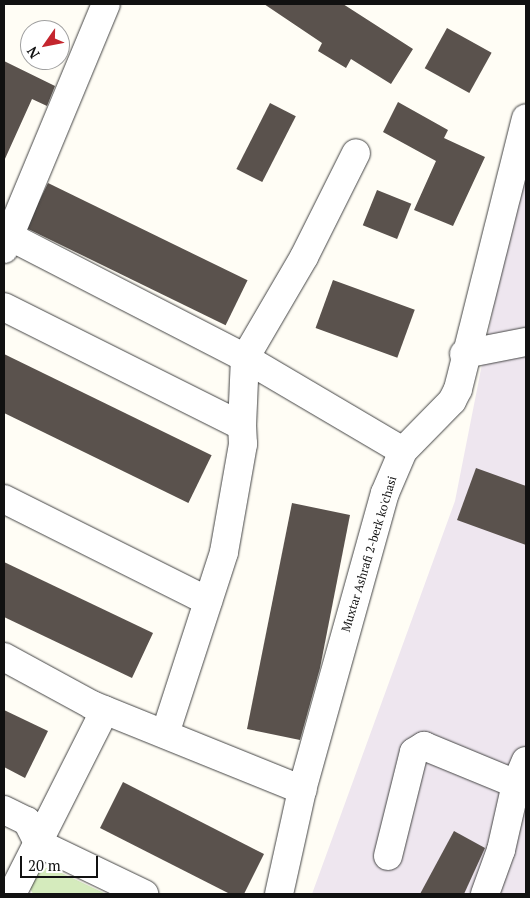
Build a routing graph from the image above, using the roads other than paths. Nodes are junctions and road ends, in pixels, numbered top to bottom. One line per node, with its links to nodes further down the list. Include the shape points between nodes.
1 (106, 4): 4 (street)
2 (526, 118): 7 (street, Muxtar Ashrafi 2-berk ko'chasi)
3 (356, 153): 8 (street, via 304,257)
4 (7, 242): 8 (street)
5 (4, 307): 9 (street)
6 (526, 342): 7 (street)
7 (464, 354): 10 (street, Muxtar Ashrafi 2-berk ko'chasi, via 458,389 452,401)
8 (246, 358): 9 (street); 10 (street)
9 (242, 426): 12 (street, via 243,444 224,552)
10 (403, 451): 17 (street, Muxtar Ashrafi 2-berk ko'chasi, via 385,493)
11 (4, 499): 12 (street)
12 (208, 601): 15 (street)
13 (4, 657): 14 (street)
14 (105, 710): 15 (street); 19 (street)
15 (165, 734): 17 (street)
16 (521, 772): 20 (street, via 424,746 414,752); 24 (street, via 501,850)
17 (302, 790): 23 (street, Muxtar Ashrafi 2-berk ko'chasi)
18 (4, 810): 19 (street, via 27,821)
19 (38, 843): 21 (street); 22 (street)
20 (388, 856)
21 (12, 894)
22 (144, 894)
23 (280, 894)
24 (485, 894)

